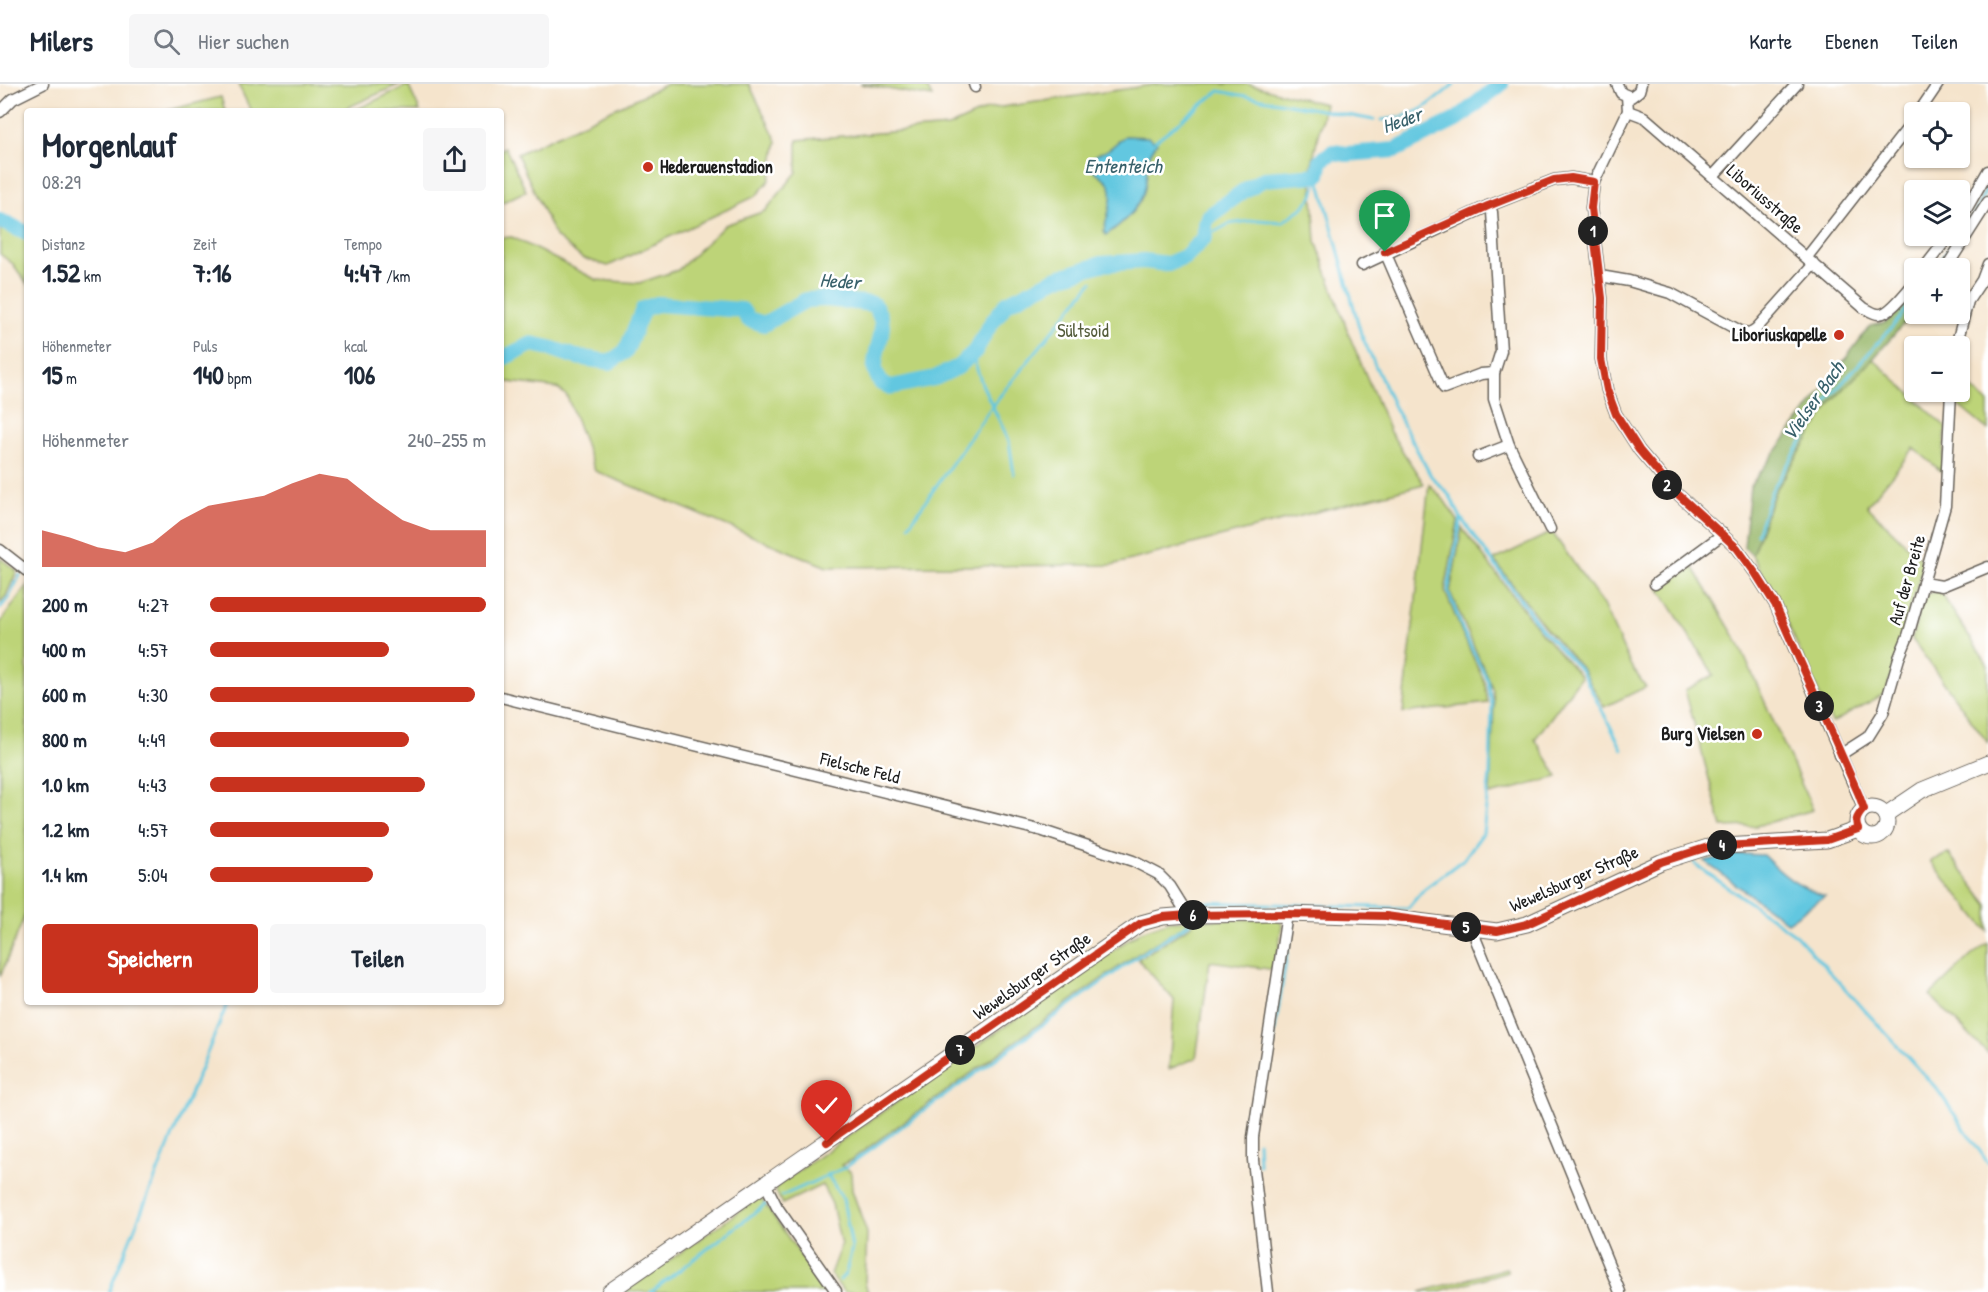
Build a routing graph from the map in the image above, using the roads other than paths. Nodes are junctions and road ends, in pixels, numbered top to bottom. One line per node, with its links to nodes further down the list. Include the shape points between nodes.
1 (44, 84): 9 (street, via 13,99)
2 (1617, 84): 6 (street)
3 (1641, 84): 6 (street, via 1637,94)
4 (1797, 84): 12 (street)
5 (1938, 84): 7 (street)
6 (1627, 96): 8 (street)
7 (1926, 102)
8 (1628, 111): 12 (street, Liboriusstraße, via 1644,117); 13 (street)
9 (0, 112)
10 (1904, 134): 21 (street)
11 (1988, 171): 15 (street)
12 (1714, 175): 21 (street, Liboriusstraße)
13 (1594, 182): 16 (street, via 1554,180); 24 (street, via 1591,208)
14 (1988, 202): 20 (street)
15 (1970, 203)
16 (1488, 206): 18 (street); 27 (street, via 1492,212 1500,323 1501,351)
17 (1941, 246): 19 (street)
18 (1385, 252): 22 (street); 27 (street, via 1444,388)
19 (1932, 258)
20 (1952, 258)
21 (1810, 261): 24 (street, via 1750,333 1670,293); 25 (street, Liboriusstraße, via 1864,308 1878,315)
22 (1362, 264)
23 (1988, 264): 26 (street, via 1968,301)
24 (1600, 276): 32 (street, via 1601,359 1616,414 1639,450 1671,488)
25 (1904, 296)
26 (1959, 336)
27 (1494, 373): 29 (street, via 1494,399)
28 (1950, 402): 36 (street, Auf der Breite, via 1945,506)
29 (1509, 445): 30 (street); 31 (street)
30 (1478, 457)
31 (1550, 529)
32 (1722, 534): 37 (street); 39 (street, via 1737,548 1775,604)
33 (0, 550): 35 (street)
34 (1988, 567): 36 (street, via 1942,586)
35 (24, 569)
36 (1923, 583): 39 (street, Auf der Breite, via 1883,713 1868,737)
37 (1655, 584)
38 (504, 698): 45 (street, Fielsche Feld, via 1043,831 1133,861 1158,874)
39 (1840, 755): 41 (street)
40 (1988, 763): 42 (main road, via 1923,790)
41 (1864, 809): 42 (main road, via 1874,807); 43 (main road, via 1858,814)
42 (1885, 815): 43 (main road, via 1886,828 1877,837 1870,838)
43 (1858, 829): 46 (main road, Wewelsburger Straße, via 1827,840 1708,847 1661,862 1527,924 1497,931)
44 (1287, 914): 45 (main road, Wewelsburger Straße); 46 (main road, Wewelsburger Straße, via 1386,916); 50 (street, via 1252,1137)
45 (1188, 915): 47 (main road, Wewelsburger Straße, via 1141,923)
46 (1475, 929): 51 (street, via 1476,940)
47 (766, 1185): 48 (main road, Wewelsburger Straße); 49 (street, via 777,1208)
48 (609, 1292)
49 (834, 1292)
50 (1268, 1292)
51 (1620, 1292)

